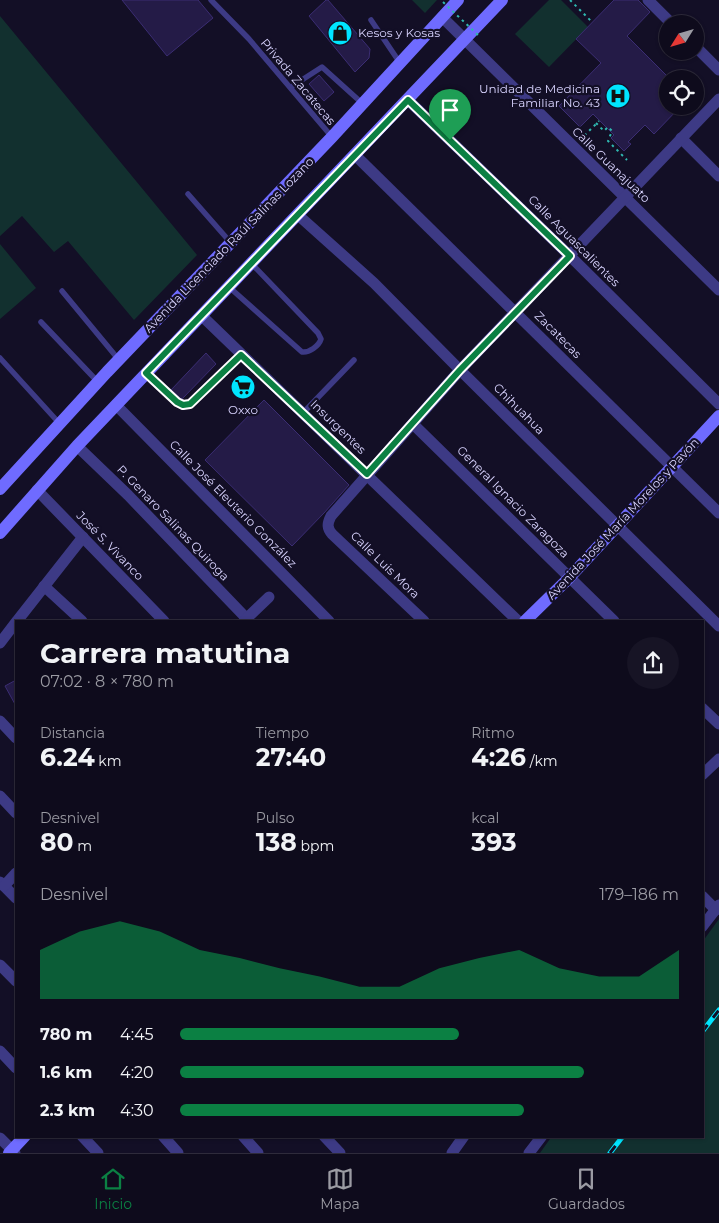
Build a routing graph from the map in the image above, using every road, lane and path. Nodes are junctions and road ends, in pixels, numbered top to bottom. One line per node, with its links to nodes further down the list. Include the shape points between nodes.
1 (211, 0): 16 (lane, Privada Zacatecas)
2 (458, 0): 8 (main road, Avenida Licenciado Raúl Salinas Lozano)
3 (502, 0): 12 (main road)
4 (570, 0): 10 (path)
5 (648, 0): 7 (street)
6 (443, 2): 11 (path, bridge)
7 (663, 15)
8 (442, 17): 12 (street, Calle Guanajuato); 14 (main road, Avenida Licenciado Raúl Salinas Lozano)
9 (371, 20): 14 (lane)
10 (592, 22)
11 (480, 37)
12 (464, 40): 18 (main road); 26 (street, Calle Guanajuato)
13 (704, 55): 15 (street)
14 (400, 63): 19 (main road, Avenida Licenciado Raúl Salinas Lozano)
15 (719, 70)
16 (291, 87): 19 (lane, via 322,68); 24 (lane, Privada Zacatecas)
17 (719, 99): 25 (street)
18 (408, 100): 27 (main road); 34 (street, Calle Aguascalientes)
19 (363, 104): 24 (main road, Avenida Licenciado Raúl Salinas Lozano)
20 (599, 120): 21 (path)
21 (596, 124): 23 (path, via 604,131 608,127); 26 (path)
22 (615, 128): 23 (path)
23 (612, 131): 28 (path, via 608,141)
24 (332, 137): 33 (main road, Avenida Licenciado Raúl Salinas Lozano)
25 (681, 138): 29 (street); 31 (street)
26 (573, 147): 31 (street, Calle Guanajuato)
27 (355, 156): 32 (main road); 39 (street, Zacatecas)
28 (627, 160)
29 (719, 176)
30 (188, 194): 33 (lane)
31 (626, 198): 34 (street); 37 (street, Calle Guanajuato)
32 (298, 215): 35 (main road); 46 (street, Chihuahua, via 374,283)
33 (231, 243): 44 (main road, Avenida Licenciado Raúl Salinas Lozano)
34 (570, 256): 39 (street); 49 (street, Calle Aguascalientes)
35 (251, 263): 36 (main road); 36 (lane, via 318,333 320,343 302,352)
36 (229, 287): 40 (main road)
37 (719, 290)
38 (62, 291): 44 (lane)
39 (516, 312): 46 (street); 56 (street, Zacatecas)
40 (202, 316): 42 (street, Insurgentes); 47 (main road)
41 (41, 322): 48 (lane)
42 (241, 355): 47 (lane, via 190,404 177,402); 51 (street, Insurgentes)
43 (0, 358): 53 (lane)
44 (119, 360): 48 (main road, Avenida Licenciado Raúl Salinas Lozano)
45 (354, 360): 51 (lane)
46 (460, 370): 54 (street); 61 (street, Chihuahua)
47 (146, 373): 50 (main road)
48 (98, 382): 53 (main road, Avenida Licenciado Raúl Salinas Lozano)
49 (719, 404)
50 (116, 405): 55 (main road); 71 (street, Calle José Eleuterio González)
51 (303, 413): 57 (street, Insurgentes)
52 (719, 416): 56 (main road, Avenida José María Morelos y Pavón)
53 (60, 424): 58 (main road, Avenida Licenciado Raúl Salinas Lozano)
54 (413, 424): 57 (street); 64 (street, General Ignacio Zaragoza)
55 (77, 446): 59 (main road); 70 (street, P. Genaro Salinas Quiroga)
56 (672, 467): 60 (street, Zacatecas); 61 (main road, Avenida José María Morelos y Pavón)
57 (367, 474): 72 (street, Calle Luis Mora, via 331,516 328,529); 73 (street, Insurgentes)
58 (0, 489)
59 (36, 490): 62 (main road); 63 (street, José S. Vivanco)
60 (719, 513)
61 (617, 525): 64 (main road, Avenida José María Morelos y Pavón); 77 (street, Chihuahua)
62 (0, 532)
63 (82, 537): 65 (street); 69 (street, José S. Vivanco)
64 (570, 578): 74 (main road, Avenida José María Morelos y Pavón); 75 (street, General Ignacio Zaragoza)
65 (44, 586): 67 (street); 68 (street)
66 (269, 597): 70 (street)
67 (18, 620)
68 (81, 620)
69 (163, 620)
70 (246, 620)
71 (328, 620)
72 (423, 620)
73 (517, 620)
74 (527, 620)
75 (613, 620)
76 (15, 623): 78 (street)
77 (719, 626)
78 (0, 643)
79 (704, 710): 81 (street)
80 (0, 721): 82 (street)
81 (719, 724)
82 (15, 737)
83 (719, 760): 84 (street)
84 (704, 774)
85 (0, 796): 86 (street)
86 (15, 812)
87 (15, 874): 88 (street)
88 (2, 884): 89 (street)
89 (15, 897)
90 (704, 898): 91 (street)
91 (717, 908): 92 (street)
92 (704, 924)
93 (0, 965): 94 (street)
94 (15, 980)
95 (0, 1051): 96 (street)
96 (15, 1067)
97 (0, 1138): 105 (street)
98 (23, 1138): 105 (main road)
99 (84, 1138): 106 (street)
100 (165, 1138): 107 (street)
101 (245, 1138): 108 (street)
102 (326, 1138): 109 (street)
103 (463, 1138): 110 (street)
104 (540, 1138): 111 (street)
105 (12, 1152)
106 (98, 1153)
107 (178, 1153)
108 (258, 1153)
109 (340, 1153)
110 (452, 1153)
111 (529, 1153)

